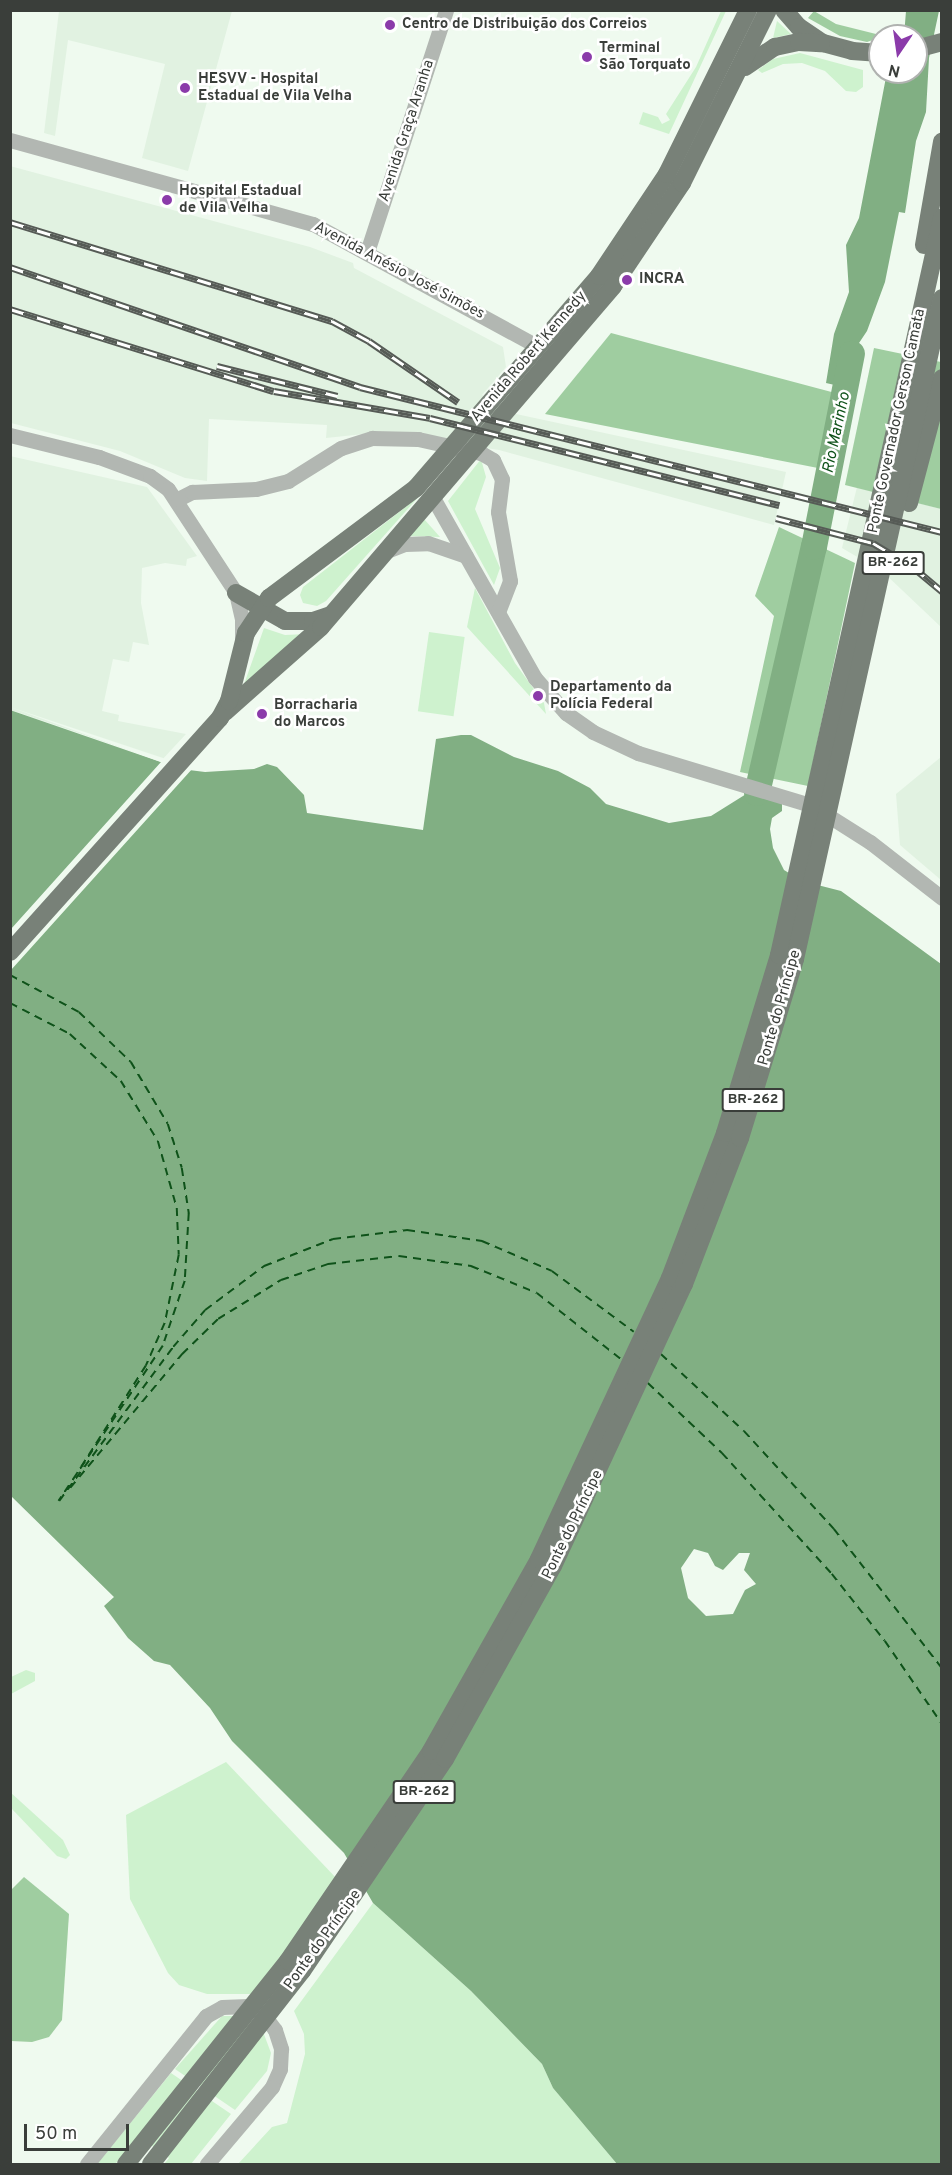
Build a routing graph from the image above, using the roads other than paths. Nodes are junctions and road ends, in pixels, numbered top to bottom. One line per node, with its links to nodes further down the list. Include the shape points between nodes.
1 (446, 10): 11 (street, Avenida Graça Aranha)
2 (748, 10): 13 (main road, Avenida Robert Kennedy, via 704,105 645,210 599,276)
3 (768, 10): 7 (main road, Avenida Robert Kennedy)
4 (784, 10): 5 (main road, via 799,27)
5 (823, 43): 6 (main road); 7 (main road, via 799,42 776,47 754,59)
6 (868, 52)
7 (738, 76): 17 (main road, Avenida Robert Kennedy, via 693,164 637,254 551,363)
8 (10, 140): 11 (street, Avenida Anésio José Simões, via 300,219)
9 (942, 141): 16 (main road)
10 (942, 218): 16 (main road, Ponte Governador Gerson Camata)
11 (367, 252): 13 (street, Avenida Anésio José Simões)
12 (942, 298): 27 (main road, Ponte Governador Gerson Camata)
13 (539, 347): 22 (main road, Avenida Robert Kennedy, via 408,496 280,588)
14 (942, 378): 27 (main road, BR-262)
15 (10, 435): 18 (street, via 84,453 150,476)
16 (887, 469): 28 (main road, Ponte Governador Gerson Camata)
17 (432, 496): 19 (main road, Avenida Robert Kennedy); 20 (street)
18 (178, 500): 21 (street); 23 (street, via 200,491 256,489 288,481 341,448 372,438 418,439 482,453 493,460 502,479 498,512 510,581)
19 (384, 552): 20 (street, via 405,544 428,543); 24 (main road)
20 (466, 556): 23 (street)
21 (236, 593): 22 (main road); 25 (street, via 242,618)
22 (260, 609): 24 (main road, via 294,622); 25 (main road, Avenida Robert Kennedy)
23 (498, 612): 29 (street, via 544,690 579,723 638,753 796,798 870,842)
24 (330, 615): 26 (main road, via 311,638)
25 (242, 647): 26 (main road, Avenida Robert Kennedy, via 229,701)
26 (219, 718): 30 (main road)
27 (844, 748): 28 (main road, Ponte Governador Gerson Camata / BR-262)
28 (824, 802): 31 (main road, Ponte do Príncipe / BR-262, via 711,1173 621,1388 539,1559 466,1693 366,1849 282,1970); 33 (main road, Ponte do Príncipe / BR-262, via 788,982 726,1178 631,1404 553,1566 480,1701 381,1858 302,1971)
29 (942, 898)
30 (10, 952)
31 (130, 2160)
32 (87, 2164): 34 (street, via 206,2016 222,2007 248,2006 263,2014 275,2030 281,2049 280,2069 272,2087)
33 (151, 2164)
34 (207, 2164)

